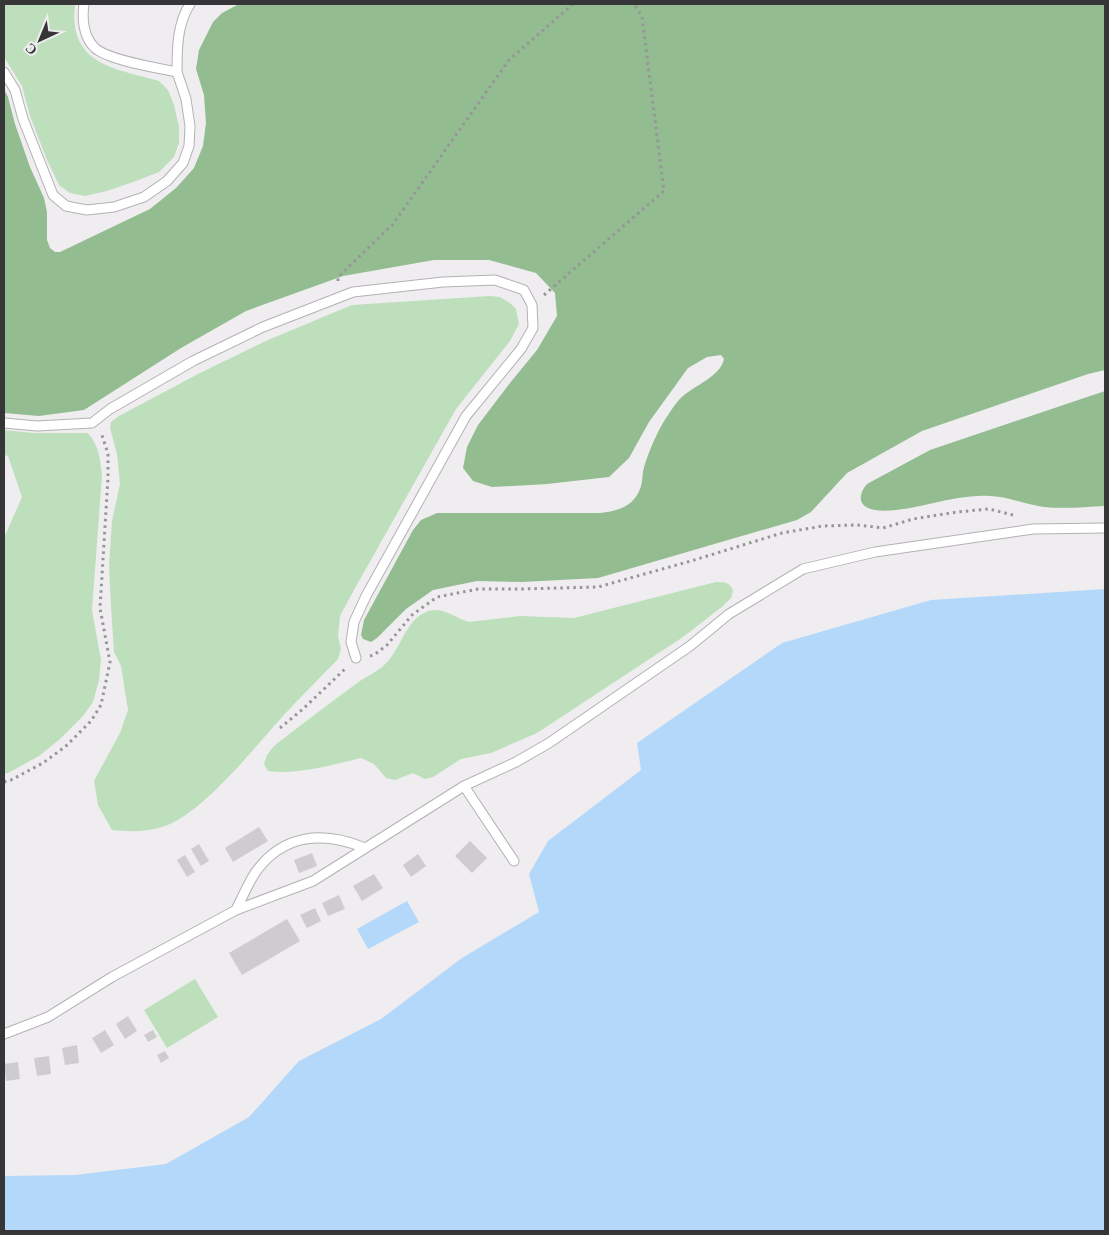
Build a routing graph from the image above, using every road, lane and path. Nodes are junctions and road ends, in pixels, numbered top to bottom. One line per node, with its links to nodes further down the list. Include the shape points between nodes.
1 (84, 4): 6 (lane, via 85,34 95,48 111,56)
2 (190, 4): 6 (lane, via 183,17)
3 (573, 4): 7 (path, via 509,60 393,224 338,277)
4 (634, 4): 8 (path, via 642,17 664,191)
5 (4, 72): 6 (lane, via 15,90 53,195 66,206 87,210 144,197 168,181 183,163 189,146 190,126)
6 (177, 72)
7 (335, 299): 8 (lane, via 353,292 495,280 524,290); 10 (lane, via 262,327 193,361 110,409)
8 (532, 305): 13 (lane, via 532,328 521,349 466,416 366,596 354,622 351,642)
9 (4, 423): 10 (lane, via 37,426)
10 (92, 423): 15 (path, via 102,436 108,454 100,608 110,662 101,705 66,746 43,764)
11 (1105, 528): 12 (lane)
12 (1033, 529): 13 (path, via 1023,517 989,509 913,519 883,528 823,526 782,533 598,587 478,589 437,597 412,615 374,656); 16 (lane, via 875,552 802,569 729,614 690,646 549,743)
13 (356, 658): 14 (path)
14 (280, 728)
15 (4, 782)
16 (464, 786): 17 (lane); 18 (lane)
17 (365, 848): 19 (lane, via 313,880); 19 (lane, via 346,840 316,837 287,844 270,856 255,873)
18 (514, 861)
19 (236, 910): 20 (lane, via 112,977 48,1017)
20 (4, 1034)

